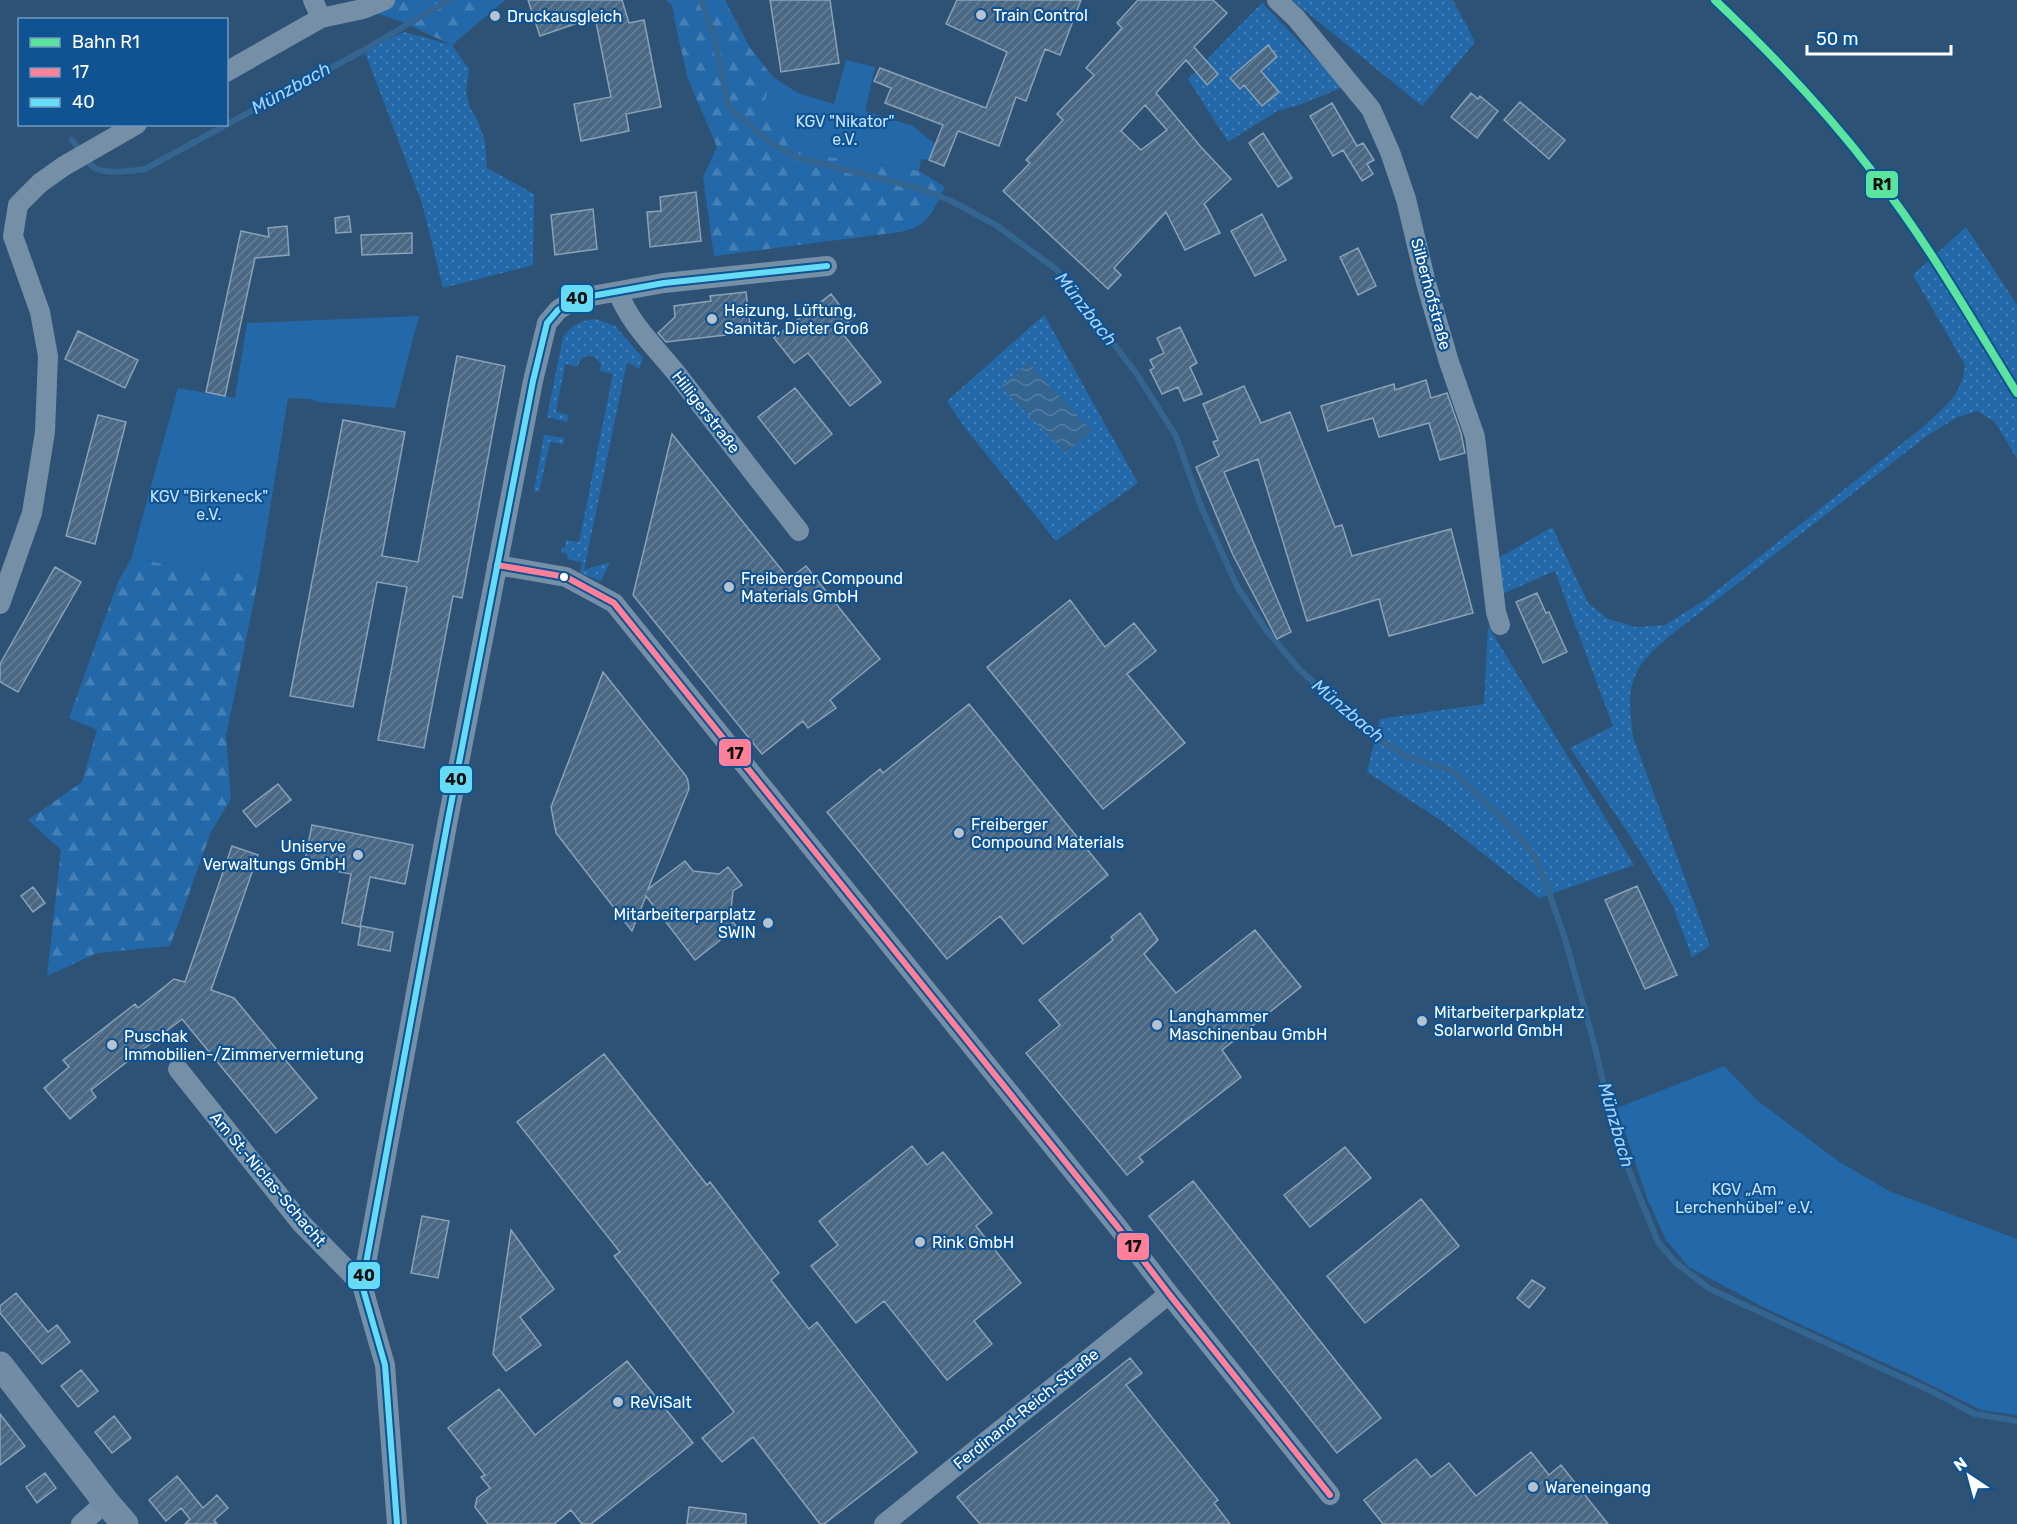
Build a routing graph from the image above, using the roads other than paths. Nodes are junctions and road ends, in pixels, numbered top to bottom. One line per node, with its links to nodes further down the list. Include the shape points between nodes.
1 (386, 0): 3 (street, via 363,9)
2 (1277, 0): 11 (street, Silberhofstraße, via 1371,109 1390,152 1474,438)
3 (317, 9): 4 (street)
4 (228, 71)
5 (135, 126): 10 (street, via 64,166 18,205 13,236 40,312 48,356 45,432 32,513)
6 (828, 266): 7 (street, Am St.-Niclas-Schacht, via 664,283)
7 (618, 292): 8 (street, Hilligerstraße, via 634,322); 9 (street, Am St.-Niclas-Schacht, via 575,299 547,323)
8 (799, 531)
9 (497, 565): 13 (street, Am St.-Niclas-Schacht); 14 (street, via 566,577 614,603)
10 (0, 604)
11 (1500, 625)
12 (178, 1069): 13 (street, Am St.-Niclas-Schacht, via 301,1223)
13 (362, 1286): 20 (street, Am St.-Niclas-Schacht, via 385,1365)
14 (1168, 1294): 16 (street); 21 (street, Ferdinand-Reich-Straße)
15 (0, 1365): 17 (street)
16 (1330, 1495)
17 (106, 1502): 18 (street); 19 (street)
18 (81, 1524)
19 (126, 1524)
20 (397, 1524)
21 (884, 1524)

